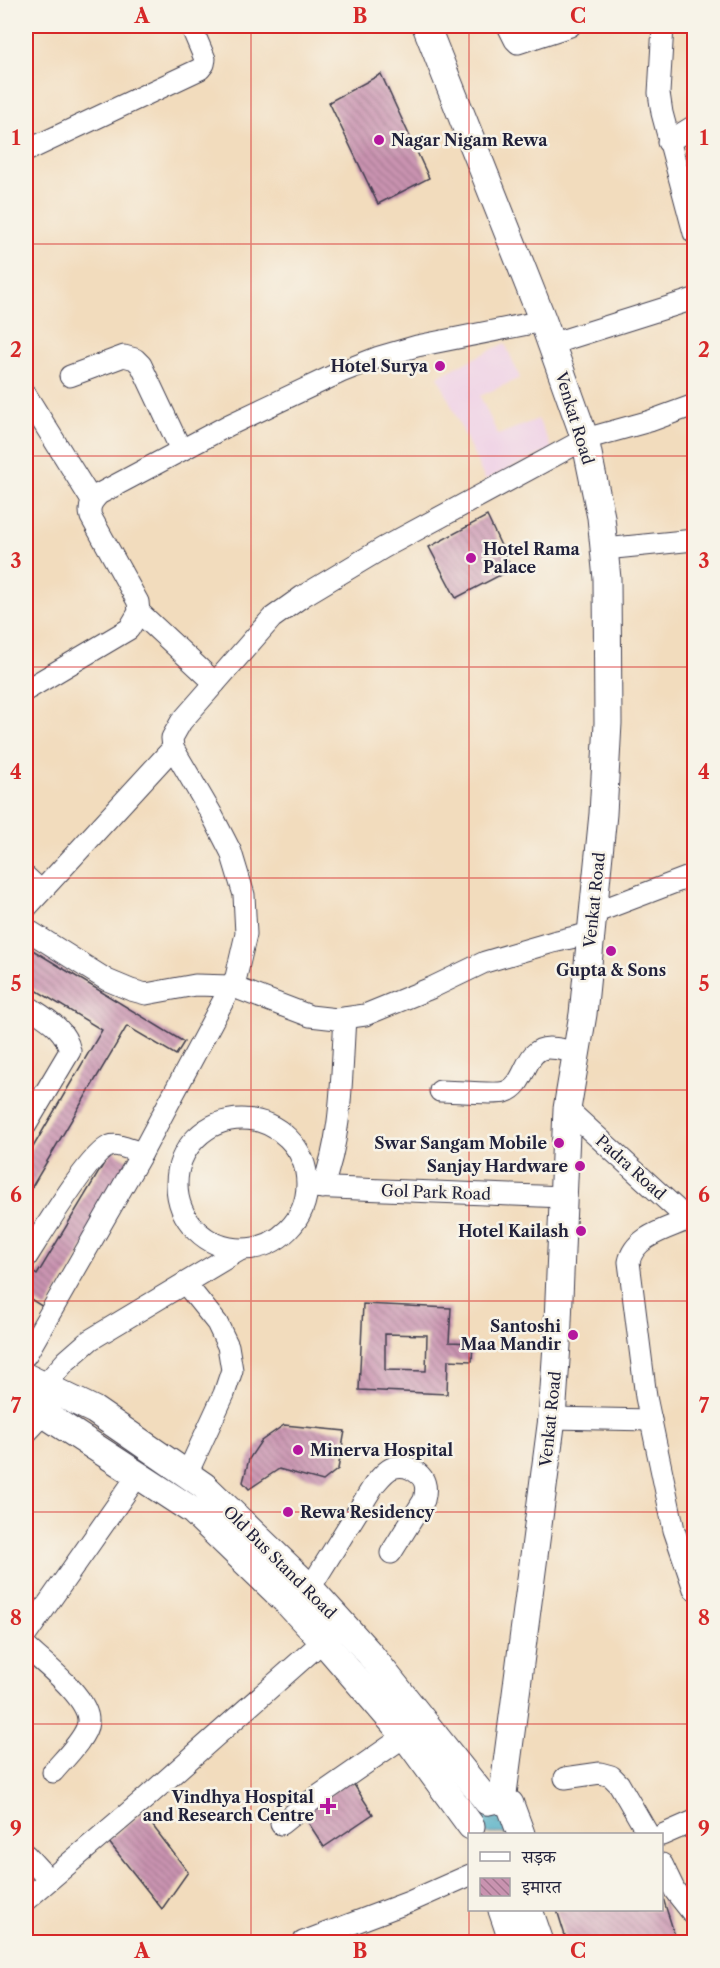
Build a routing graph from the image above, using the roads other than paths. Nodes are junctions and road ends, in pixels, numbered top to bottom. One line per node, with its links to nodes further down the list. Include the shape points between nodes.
1 (191, 26): 8 (street, via 205,58 200,69)
2 (426, 26): 11 (main road, Venkat Road)
3 (508, 26): 4 (street, via 518,43)
4 (570, 26)
5 (663, 26): 7 (street, via 659,93)
6 (694, 126): 7 (street)
7 (668, 142): 9 (street)
8 (26, 151)
9 (694, 233)
10 (694, 299): 11 (street)
11 (547, 332): 15 (main road, Venkat Road); 16 (street, via 417,346 380,357)
12 (70, 376): 16 (street, via 124,356 135,359)
13 (26, 395): 17 (street)
14 (694, 405): 15 (street)
15 (585, 439): 19 (main road, Venkat Road); 21 (street, via 383,548 303,596 272,618)
16 (181, 450): 17 (street)
17 (92, 501): 20 (street, via 91,517)
18 (694, 540): 19 (street)
19 (605, 549): 27 (main road, Venkat Road, via 608,723)
20 (140, 612): 21 (street); 22 (street, via 129,629)
21 (215, 683): 23 (street, via 176,729)
22 (26, 690)
23 (173, 748): 25 (street); 29 (street, via 231,852 244,896 246,934)
24 (694, 875): 27 (street)
25 (33, 884): 26 (street)
26 (26, 908)
27 (593, 923): 31 (street, via 553,942 485,962 376,1011); 32 (main road, Venkat Road)
28 (26, 929): 29 (street, via 107,980 131,990 146,994 195,985)
29 (231, 986): 31 (street, via 310,1016); 36 (street)
30 (26, 1005): 35 (street, via 60,1028 70,1051)
31 (345, 1018): 37 (street, via 337,1139 331,1166)
32 (577, 1052): 33 (street, via 547,1047 536,1052 523,1076 505,1092); 34 (main road, Venkat Road)
33 (440, 1091)
34 (567, 1109): 38 (main road, Venkat Road); 39 (street, Padra Road)
35 (26, 1125)
36 (142, 1153): 41 (street, via 107,1146 88,1165); 43 (street)
37 (315, 1187): 38 (street, Gol Park Road); 40 (street, via 287,1233 265,1246); 40 (street, via 291,1140 270,1124 245,1118 220,1122 197,1135 182,1156 176,1181 180,1206 194,1228 215,1244)
38 (564, 1197): 45 (main road, Venkat Road)
39 (692, 1222): 46 (street, via 647,1238 636,1246 629,1262)
40 (240, 1250): 42 (street)
41 (26, 1258)
42 (185, 1283): 44 (street, via 90,1340 66,1361); 49 (street, via 217,1323 228,1346 232,1370)
43 (26, 1355)
44 (39, 1394): 47 (street); 48 (main road, Old Bus Stand Road); 49 (main road, Old Bus Stand Road, via 94,1410)
45 (552, 1418): 46 (street); 59 (main road, Venkat Road)
46 (651, 1420): 52 (street, via 674,1530)
47 (26, 1433)
48 (138, 1474): 53 (street); 54 (main road, Old Bus Stand Road, via 193,1511)
49 (187, 1474): 51 (main road, Old Bus Stand Road)
50 (391, 1553): 51 (street, via 427,1491 421,1474 406,1467 396,1466 374,1485)
51 (310, 1588): 59 (main road, Old Bus Stand Road)
52 (694, 1589)
53 (26, 1635)
54 (323, 1641): 56 (main road, Old Bus Stand Road); 69 (street)
55 (26, 1647): 57 (street, via 86,1707 88,1722 83,1736)
56 (405, 1736): 61 (street); 62 (main road, Old Bus Stand Road)
57 (53, 1772)
58 (565, 1778): 64 (street, via 600,1773 611,1776)
59 (495, 1801): 62 (main road, via 480,1803 471,1817); 63 (main road, via 510,1804)
60 (694, 1821): 65 (street)
61 (281, 1824)
62 (471, 1830)
63 (521, 1833)
64 (647, 1833)
65 (663, 1834)
66 (26, 1855): 69 (street)
67 (663, 1866): 73 (street, via 675,1891)
68 (468, 1876): 74 (street)
69 (50, 1880): 70 (street)
70 (26, 1900)
71 (502, 1911): 76 (main road)
72 (529, 1911): 77 (main road)
73 (694, 1915)
74 (348, 1934): 75 (street)
75 (303, 1942)
76 (513, 1942)
77 (540, 1942)

